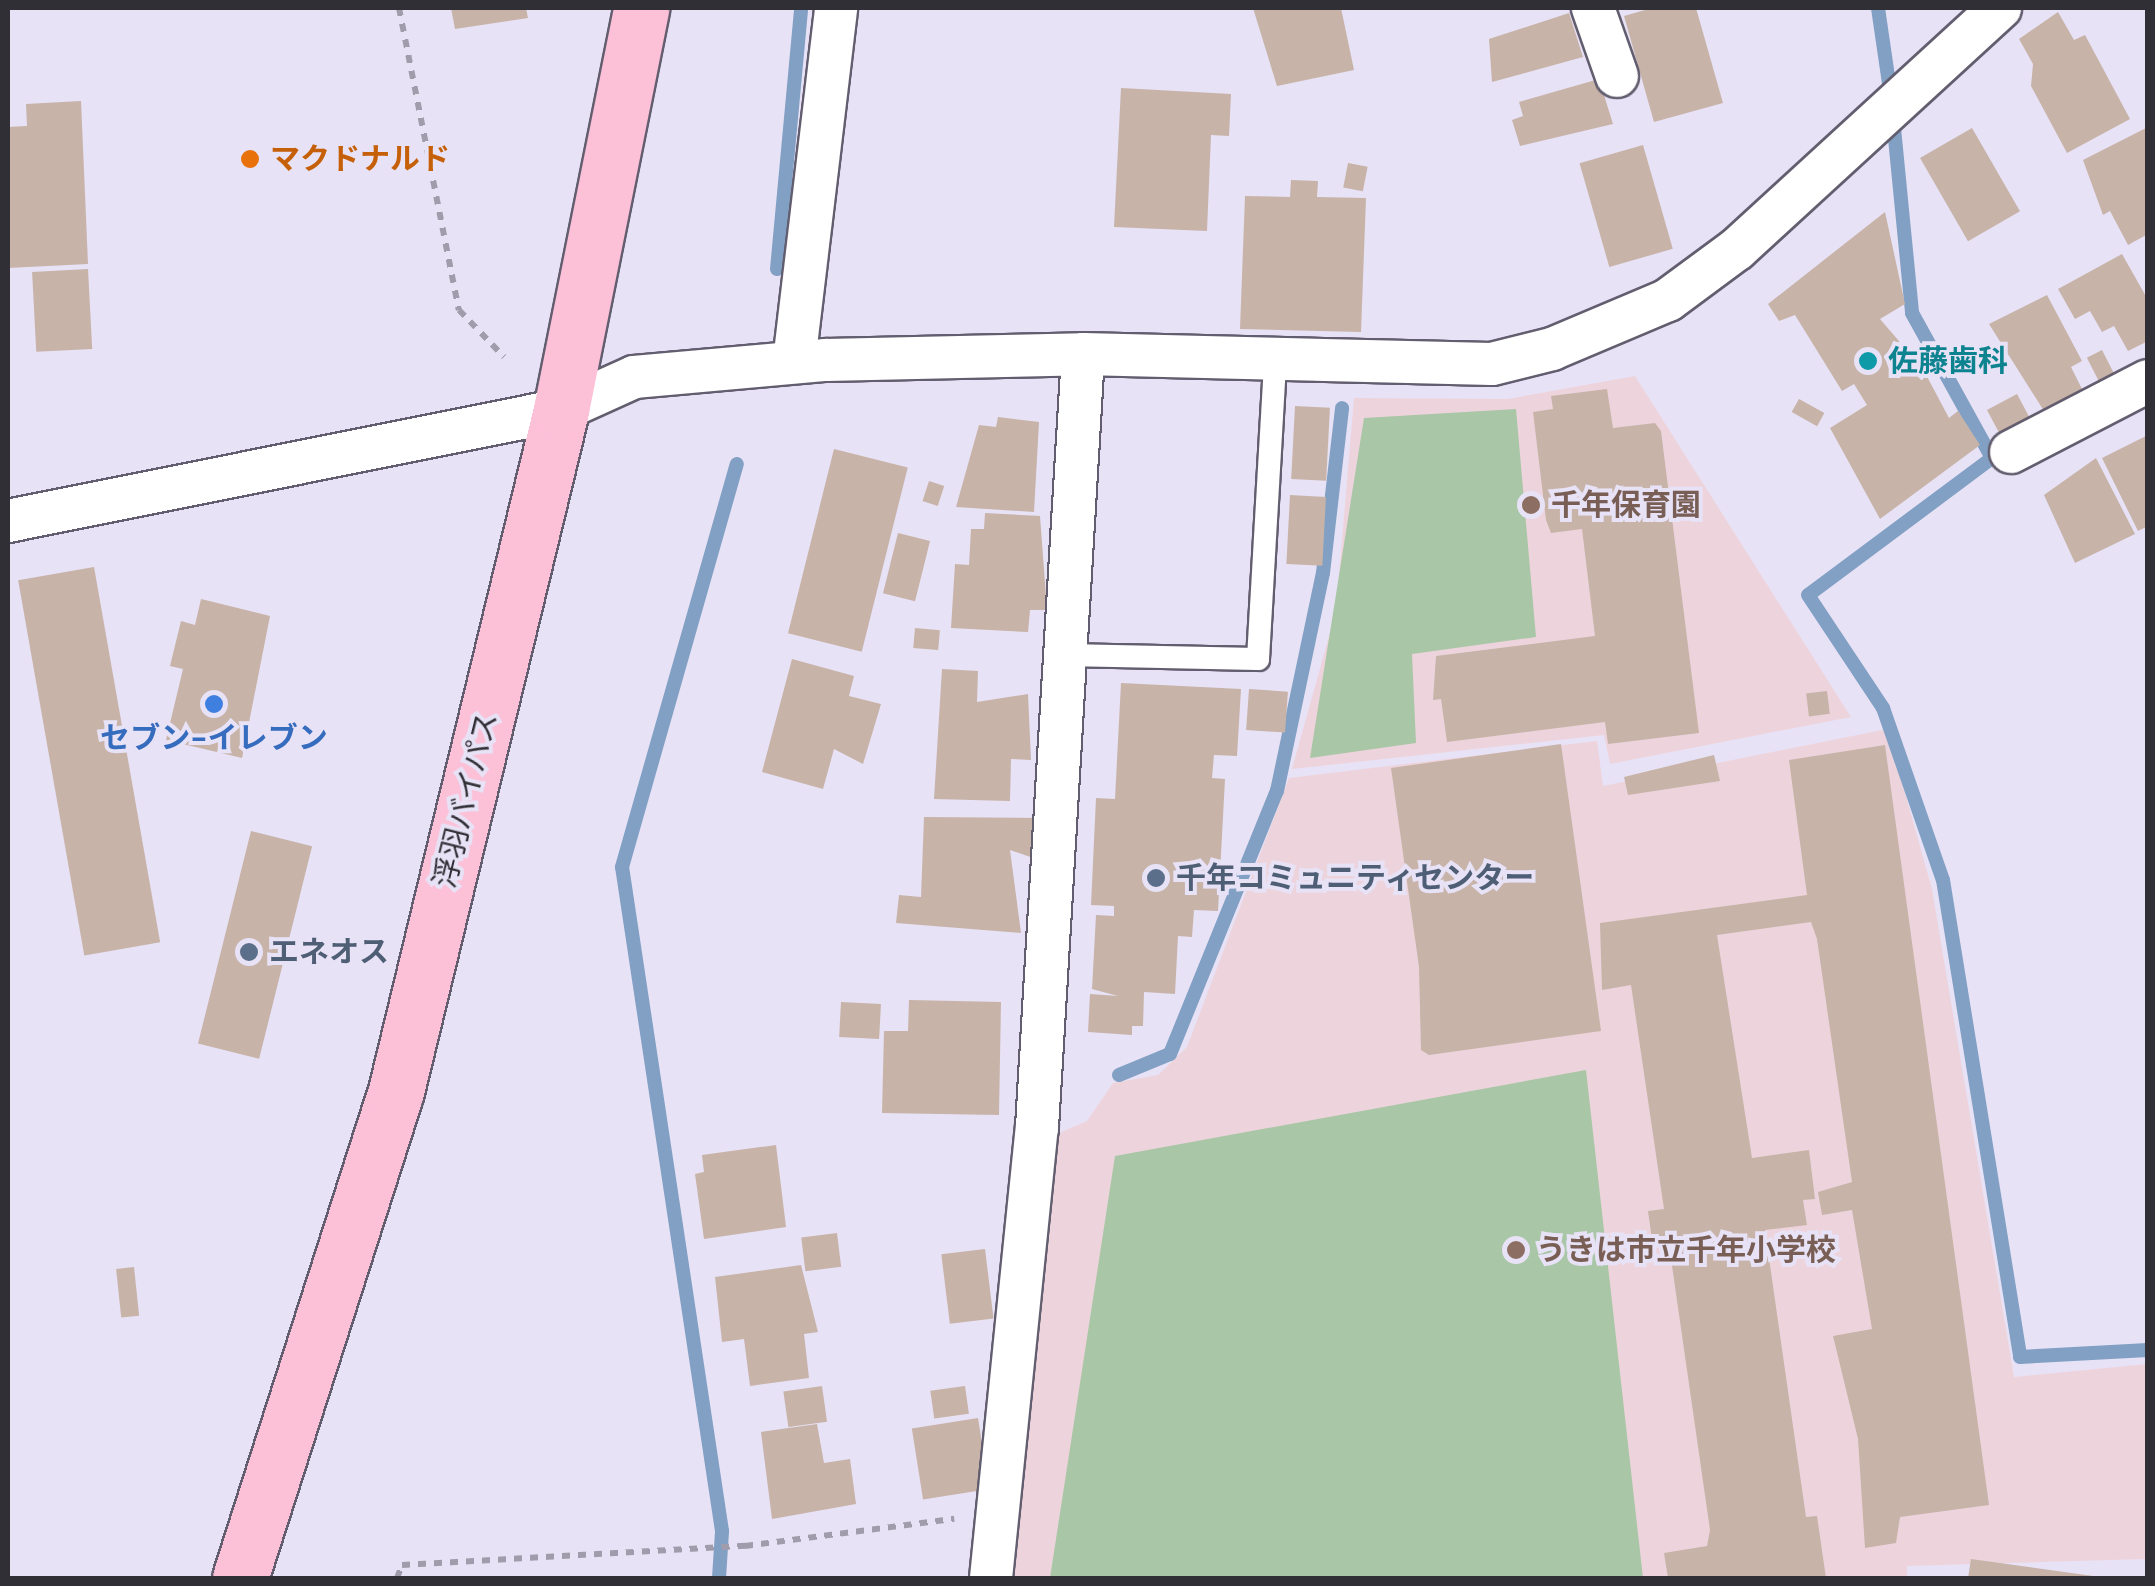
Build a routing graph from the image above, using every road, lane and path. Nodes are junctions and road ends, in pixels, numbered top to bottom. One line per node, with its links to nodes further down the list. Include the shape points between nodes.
1 (399, 8): 8 (path, via 459,310)
2 (642, 8): 12 (highway, 浮羽バイパス)
3 (836, 8): 10 (street)
4 (1593, 8): 6 (street)
5 (2000, 8): 9 (street, via 1737,249 1668,300 1597,333 1492,364)
6 (1617, 76)
7 (1083, 354): 9 (street); 10 (street); 15 (street)
8 (504, 357)
9 (1275, 360): 15 (lane, via 1258,659)
10 (794, 362): 12 (street, via 634,377)
11 (2148, 381): 13 (street)
12 (561, 410): 14 (street); 17 (highway, 浮羽バイパス, via 396,1091)
13 (2012, 452)
14 (8, 521)
15 (1065, 654): 16 (street, via 1037,1127)
16 (1000, 1513): 18 (path, via 745,1546 402,1565); 19 (street)
17 (240, 1578)
18 (397, 1578)
19 (992, 1578)

